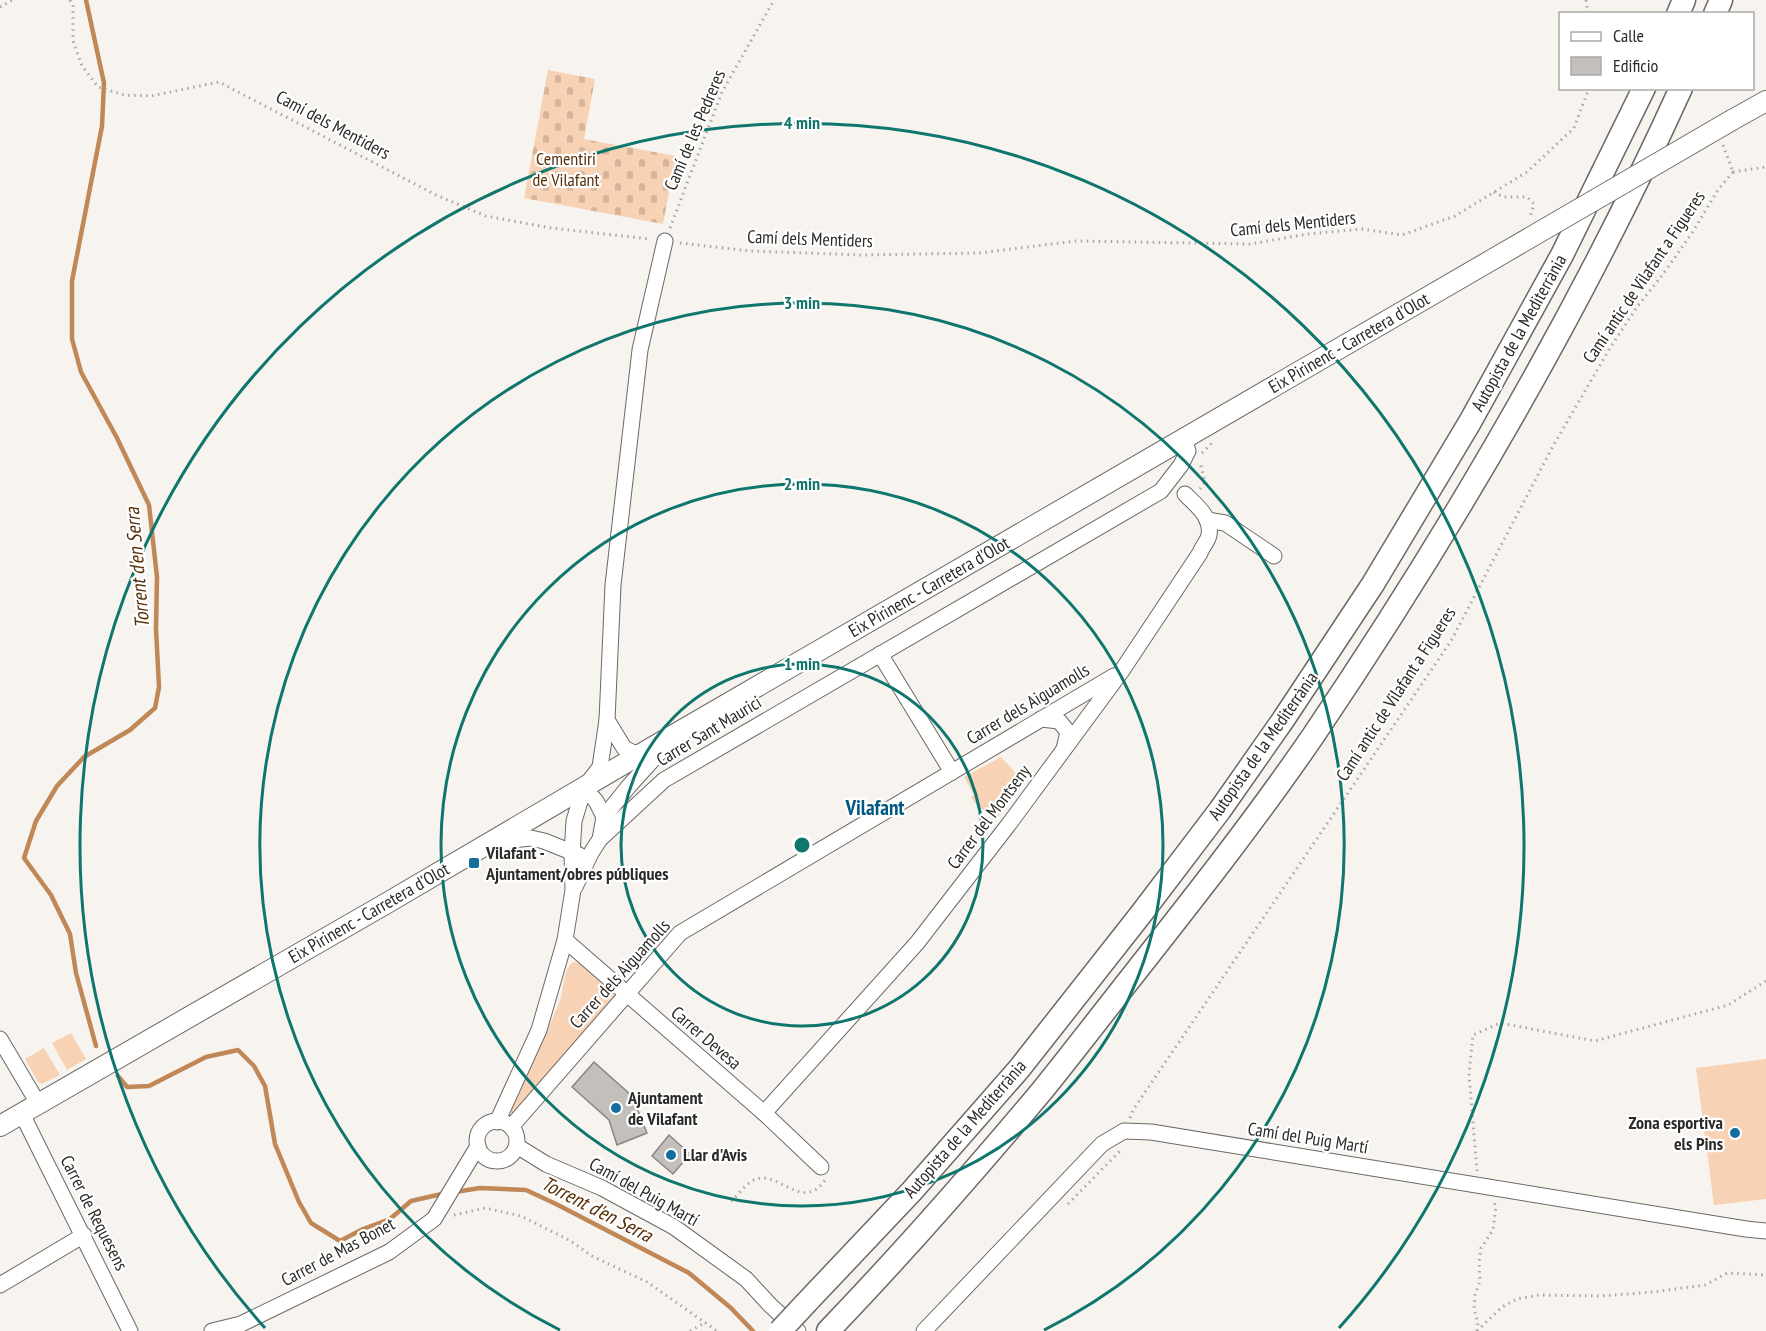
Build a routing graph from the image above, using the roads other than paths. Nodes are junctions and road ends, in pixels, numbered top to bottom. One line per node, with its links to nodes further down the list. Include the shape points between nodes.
1 (1643, 90): 43 (highway, Autopista de la Mediterrània, bridge, via 1562,255 1470,422 1373,584 1283,720 1220,810 1019,1069 912,1191)
2 (1680, 90): 40 (highway, Autopista de la Mediterrània, via 1594,266 1500,440 1403,599 1311,738 1248,826 1042,1091)
3 (1766, 101): 5 (main road, Eix Pirinenc - Carretera d'Olot, bridge)
4 (665, 241): 14 (street, via 640,350 613,585)
5 (1183, 438): 6 (street, via 1188,451); 15 (main road, Eix Pirinenc - Carretera d'Olot)
6 (1181, 465): 7 (street); 8 (street)
7 (1161, 491): 8 (street); 11 (street, Carrer Sant Maurici)
8 (1185, 494): 9 (street, via 1200,507)
9 (1207, 520): 10 (street, via 1225,524); 12 (street, Carrer del Montseny, via 1209,535 1200,553)
10 (1274, 556)
11 (880, 654): 18 (street); 22 (street, Carrer Sant Maurici, via 664,780)
12 (1121, 672): 13 (street, Carrer dels Aiguamolls); 16 (street, Carrer del Montseny)
13 (1041, 719): 16 (street, via 1059,721 1068,732); 18 (street, Carrer dels Aiguamolls)
14 (607, 720): 17 (street); 20 (street, via 600,767)
15 (676, 734): 17 (main road, Eix Pirinenc - Carretera d'Olot); 19 (street)
16 (1064, 749): 31 (street, Carrer del Montseny, via 917,943)
17 (629, 755): 19 (street); 20 (main road, Eix Pirinenc - Carretera d'Olot)
18 (952, 772): 28 (street, Carrer dels Aiguamolls, via 680,933)
19 (628, 786): 21 (street)
20 (584, 788): 21 (street); 23 (main road, Eix Pirinenc - Carretera d'Olot); 25 (street, via 574,821)
21 (604, 817): 22 (street)
22 (600, 839): 24 (street)
23 (489, 842): 25 (street, via 531,838); 30 (main road, Eix Pirinenc - Carretera d'Olot)
24 (591, 853): 25 (street); 26 (street)
25 (572, 854): 26 (street)
26 (573, 890): 27 (street)
27 (565, 940): 28 (street, Carrer Devesa); 32 (street, via 539,1030)
28 (627, 995): 31 (street, Carrer Devesa); 32 (street, Carrer dels Aiguamolls)
29 (0, 1039): 30 (street, Carrer de Requesens)
30 (30, 1109): 33 (main road, Eix Pirinenc - Carretera d'Olot); 38 (street, Carrer de Requesens)
31 (764, 1113): 36 (street, Carrer Devesa)
32 (504, 1124): 34 (street, via 489,1123 483,1127); 35 (street, via 517,1138)
33 (0, 1126)
34 (478, 1146): 35 (street, via 485,1157 494,1161 508,1158); 42 (street, Carrer de Mas Bonet, via 434,1219 389,1251 241,1324)
35 (517, 1146): 44 (street, Camí del Puig Martí, via 674,1227 746,1279)
36 (821, 1167)
37 (1766, 1231): 45 (street, Camí del Puig Martí, via 1151,1132 1124,1131 1102,1144)
38 (84, 1235): 39 (street); 41 (street, Carrer de Requesens)
39 (0, 1285)
40 (830, 1329)
41 (130, 1331)
42 (212, 1331)
43 (780, 1331)
44 (798, 1331)
45 (924, 1331)

